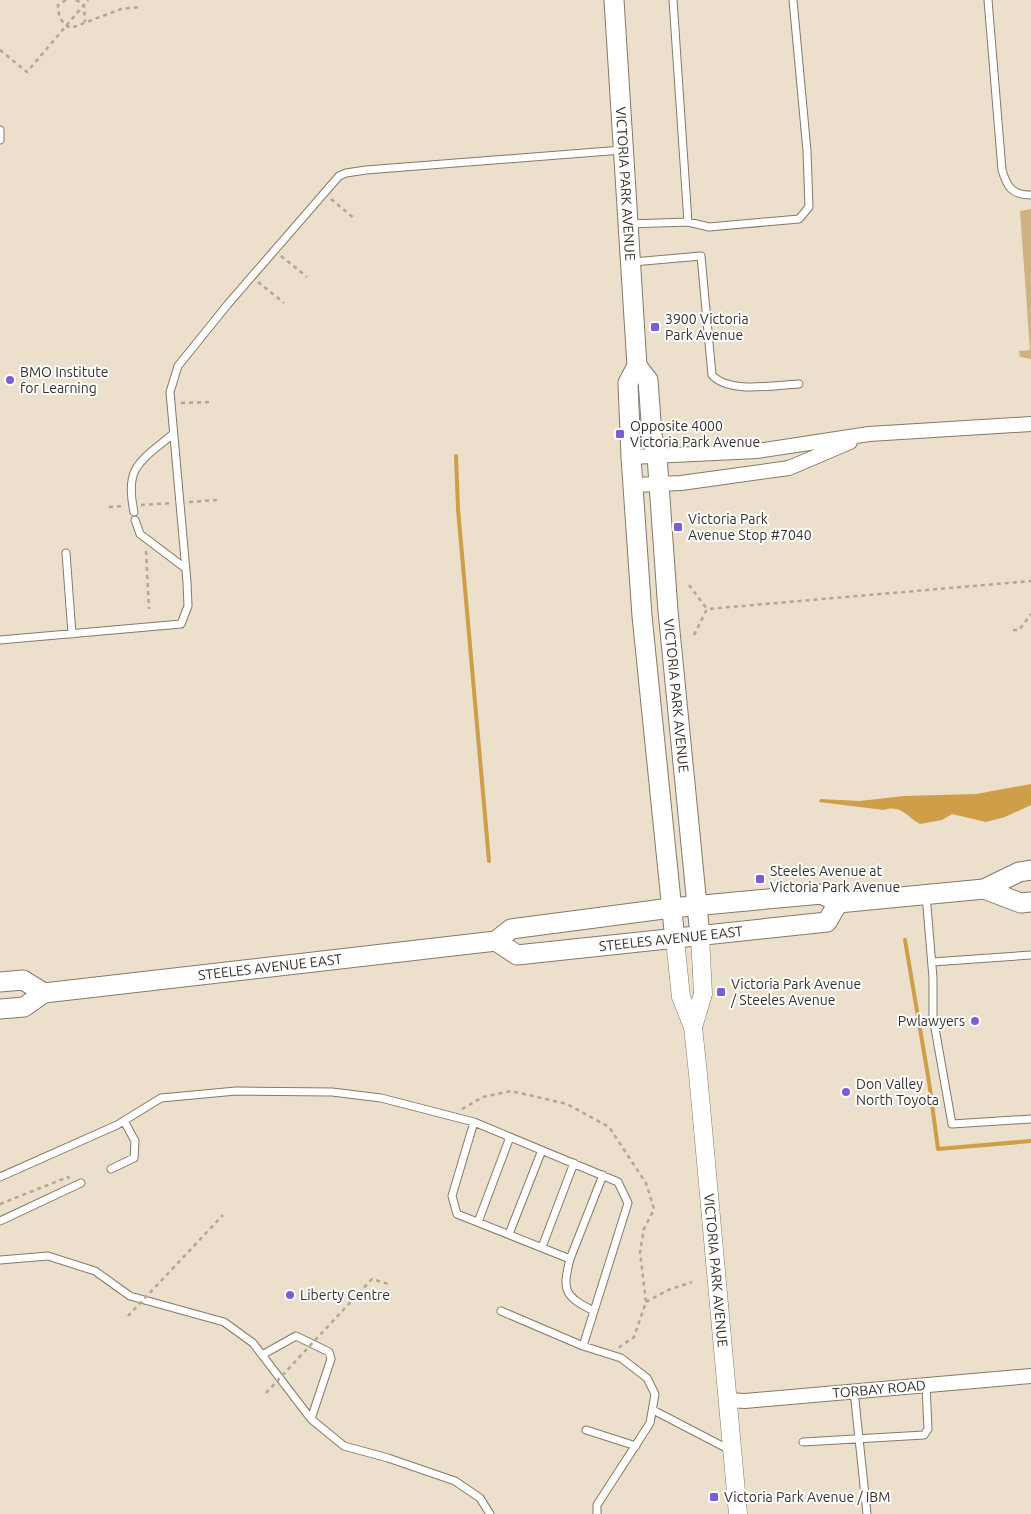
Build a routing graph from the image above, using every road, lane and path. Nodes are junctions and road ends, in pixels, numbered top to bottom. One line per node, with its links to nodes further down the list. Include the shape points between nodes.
1 (66, 0): 11 (path, via 58,5 58,15)
2 (76, 0): 8 (path)
3 (88, 0): 8 (path)
4 (614, 0): 15 (main road, VICTORIA PARK AVENUE)
5 (673, 0): 19 (lane)
6 (793, 0): 19 (lane, via 809,207 799,219 709,226)
7 (988, 0): 16 (lane, via 1002,170 1006,186 1013,192)
8 (84, 5): 10 (path); 11 (path)
9 (141, 7): 10 (path, via 121,9)
10 (85, 22): 11 (path, via 71,28)
11 (66, 26): 12 (path, via 27,72)
12 (0, 50)
13 (0, 130): 14 (lane)
14 (0, 140)
15 (623, 150): 20 (main road, VICTORIA PARK AVENUE); 31 (lane, via 366,170 340,176 178,366 170,392)
16 (1031, 195)
17 (330, 198): 18 (path)
18 (355, 219)
19 (688, 222): 20 (lane)
20 (628, 224): 22 (main road, VICTORIA PARK AVENUE)
21 (280, 255): 23 (path)
22 (632, 263): 26 (main road, VICTORIA PARK AVENUE); 27 (lane, via 701,256 712,375 718,382 734,387)
23 (306, 276)
24 (257, 281): 25 (path)
25 (284, 303)
26 (637, 366): 33 (main road, VICTORIA PARK AVENUE, via 648,380); 34 (main road, VICTORIA PARK AVENUE, via 628,383)
27 (799, 384)
28 (210, 402): 29 (path)
29 (181, 403)
30 (1031, 424): 32 (street)
31 (173, 434): 38 (lane, via 140,462 131,475); 41 (lane)
32 (869, 434): 33 (street, via 757,451); 35 (street, via 789,468)
33 (657, 456): 34 (street); 35 (main road, VICTORIA PARK AVENUE)
34 (631, 457): 36 (main road, VICTORIA PARK AVENUE)
35 (659, 484): 36 (street); 56 (main road, VICTORIA PARK AVENUE, via 668,611)
36 (634, 485): 57 (main road, VICTORIA PARK AVENUE, via 642,616)
37 (109, 508): 38 (path)
38 (134, 513): 41 (lane, via 140,534)
39 (147, 550): 44 (path)
40 (66, 553): 48 (lane)
41 (185, 568): 48 (lane, via 188,606 181,624)
42 (1031, 581): 45 (path)
43 (689, 585): 45 (path)
44 (149, 609)
45 (707, 609): 49 (path)
46 (1031, 614): 47 (path, via 1019,630)
47 (1013, 630)
48 (72, 634): 50 (lane)
49 (694, 635)
50 (0, 640)
51 (1031, 870): 52 (main road, STEELES AVENUE EAST, via 1019,872)
52 (984, 889): 53 (main road, STEELES AVENUE EAST); 54 (main road, STEELES AVENUE EAST, via 1021,902)
53 (926, 894): 55 (main road, STEELES AVENUE EAST); 62 (lane)
54 (1031, 902)
55 (838, 903): 56 (main road, STEELES AVENUE EAST, via 822,894); 58 (main road, STEELES AVENUE EAST, via 827,922)
56 (698, 905): 57 (main road, STEELES AVENUE EAST); 58 (main road, VICTORIA PARK AVENUE)
57 (671, 908): 59 (main road, VICTORIA PARK AVENUE); 60 (main road, STEELES AVENUE EAST, via 511,929)
58 (700, 936): 59 (main road, STEELES AVENUE EAST); 66 (street, VICTORIA PARK AVENUE, via 703,994)
59 (675, 940): 60 (main road, STEELES AVENUE EAST, via 517,955); 66 (street, VICTORIA PARK AVENUE, via 681,997)
60 (496, 941): 64 (main road, STEELES AVENUE EAST)
61 (1031, 956): 62 (lane)
62 (932, 962): 67 (lane, via 932,1017 952,1124)
63 (0, 982): 64 (main road, via 24,980)
64 (44, 993): 65 (main road, STEELES AVENUE EAST, via 24,1006)
65 (0, 1009)
66 (693, 1027): 98 (street, VICTORIA PARK AVENUE)
67 (1031, 1119)
68 (124, 1121): 69 (lane, via 161,1098 236,1092 313,1092 381,1098); 73 (lane, via 135,1141 134,1158); 75 (lane)
69 (474, 1122): 70 (lane); 81 (lane, via 452,1196 457,1214)
70 (510, 1137): 71 (lane); 81 (lane)
71 (542, 1150): 72 (lane); 82 (lane)
72 (574, 1164): 74 (lane); 83 (lane)
73 (111, 1169)
74 (603, 1175): 84 (lane); 90 (lane, via 618,1182 628,1203)
75 (0, 1177)
76 (82, 1183): 77 (lane)
77 (74, 1186): 78 (path, via 68,1177); 80 (lane)
78 (0, 1204)
79 (223, 1215): 91 (path, bridge)
80 (0, 1221)
81 (478, 1222): 82 (lane)
82 (509, 1234): 83 (lane)
83 (542, 1247): 84 (lane)
84 (570, 1259): 90 (lane, via 564,1282 573,1300)
85 (0, 1260): 93 (lane, via 48,1256 95,1271 130,1296 224,1322 253,1343)
86 (692, 1282): 88 (path)
87 (388, 1284): 97 (path, bridge, via 372,1278)
88 (646, 1302)
89 (501, 1310): 92 (lane)
90 (594, 1311): 92 (lane)
91 (128, 1316)
92 (583, 1346): 99 (lane, via 621,1358 647,1378 655,1394)
93 (262, 1355): 100 (lane); 100 (lane, via 296,1336 329,1352 331,1359)
94 (1031, 1376): 95 (street, TORBAY ROAD)
95 (926, 1385): 96 (street, TORBAY ROAD); 102 (lane, via 928,1429 924,1435)
96 (854, 1391): 98 (street, TORBAY ROAD); 102 (lane)
97 (266, 1393)
98 (727, 1400): 105 (street, VICTORIA PARK AVENUE)
99 (652, 1410): 104 (lane, via 650,1423); 105 (lane)
100 (311, 1420): 106 (lane, via 344,1446 455,1481 480,1498)
101 (586, 1430): 104 (lane)
102 (861, 1440): 103 (lane); 109 (lane)
103 (803, 1442)
104 (636, 1446): 107 (lane, via 597,1505)
105 (732, 1451): 108 (street, VICTORIA PARK AVENUE)
106 (490, 1514)
107 (597, 1514)
108 (738, 1514)
109 (867, 1514)

